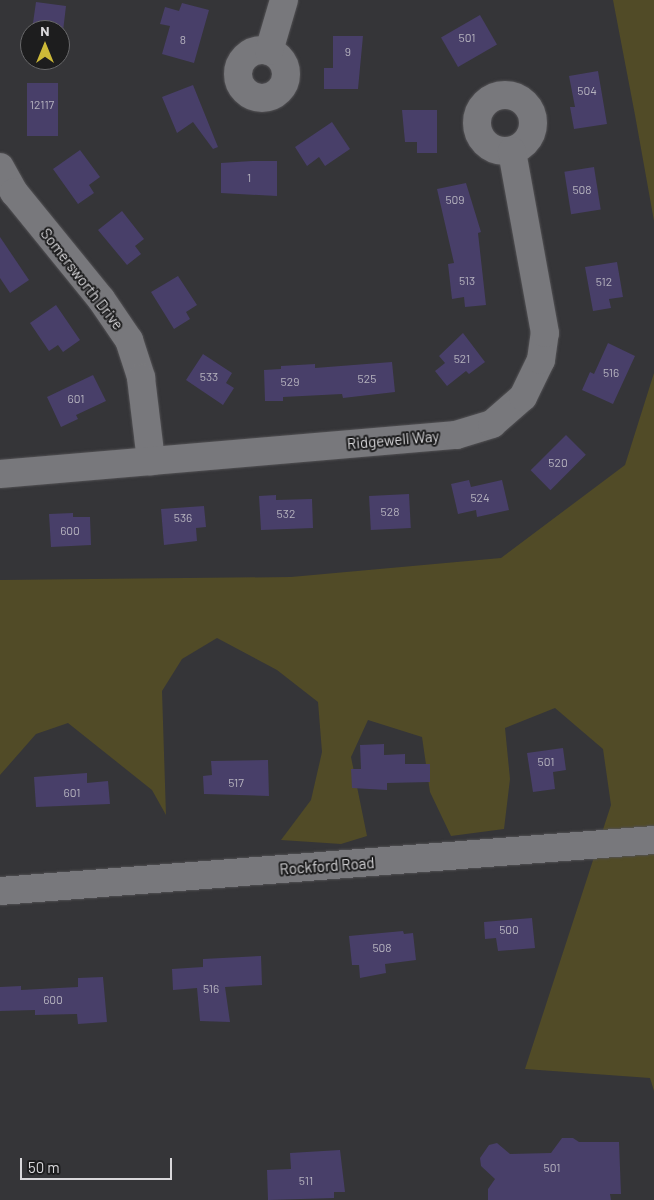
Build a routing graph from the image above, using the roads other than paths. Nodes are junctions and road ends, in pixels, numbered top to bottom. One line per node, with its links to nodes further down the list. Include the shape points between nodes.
1 (284, 0): 2 (street)
2 (269, 50)
3 (512, 151): 5 (street, Ridgewell Way, via 545,333 541,360 523,397 492,424 456,435)
4 (0, 167): 5 (street, Somersworth Drive, via 14,192 129,340 141,378)
5 (151, 461): 6 (street, Ridgewell Way)
6 (0, 474)
7 (654, 840): 8 (street, Rockford Road)
8 (0, 891)

